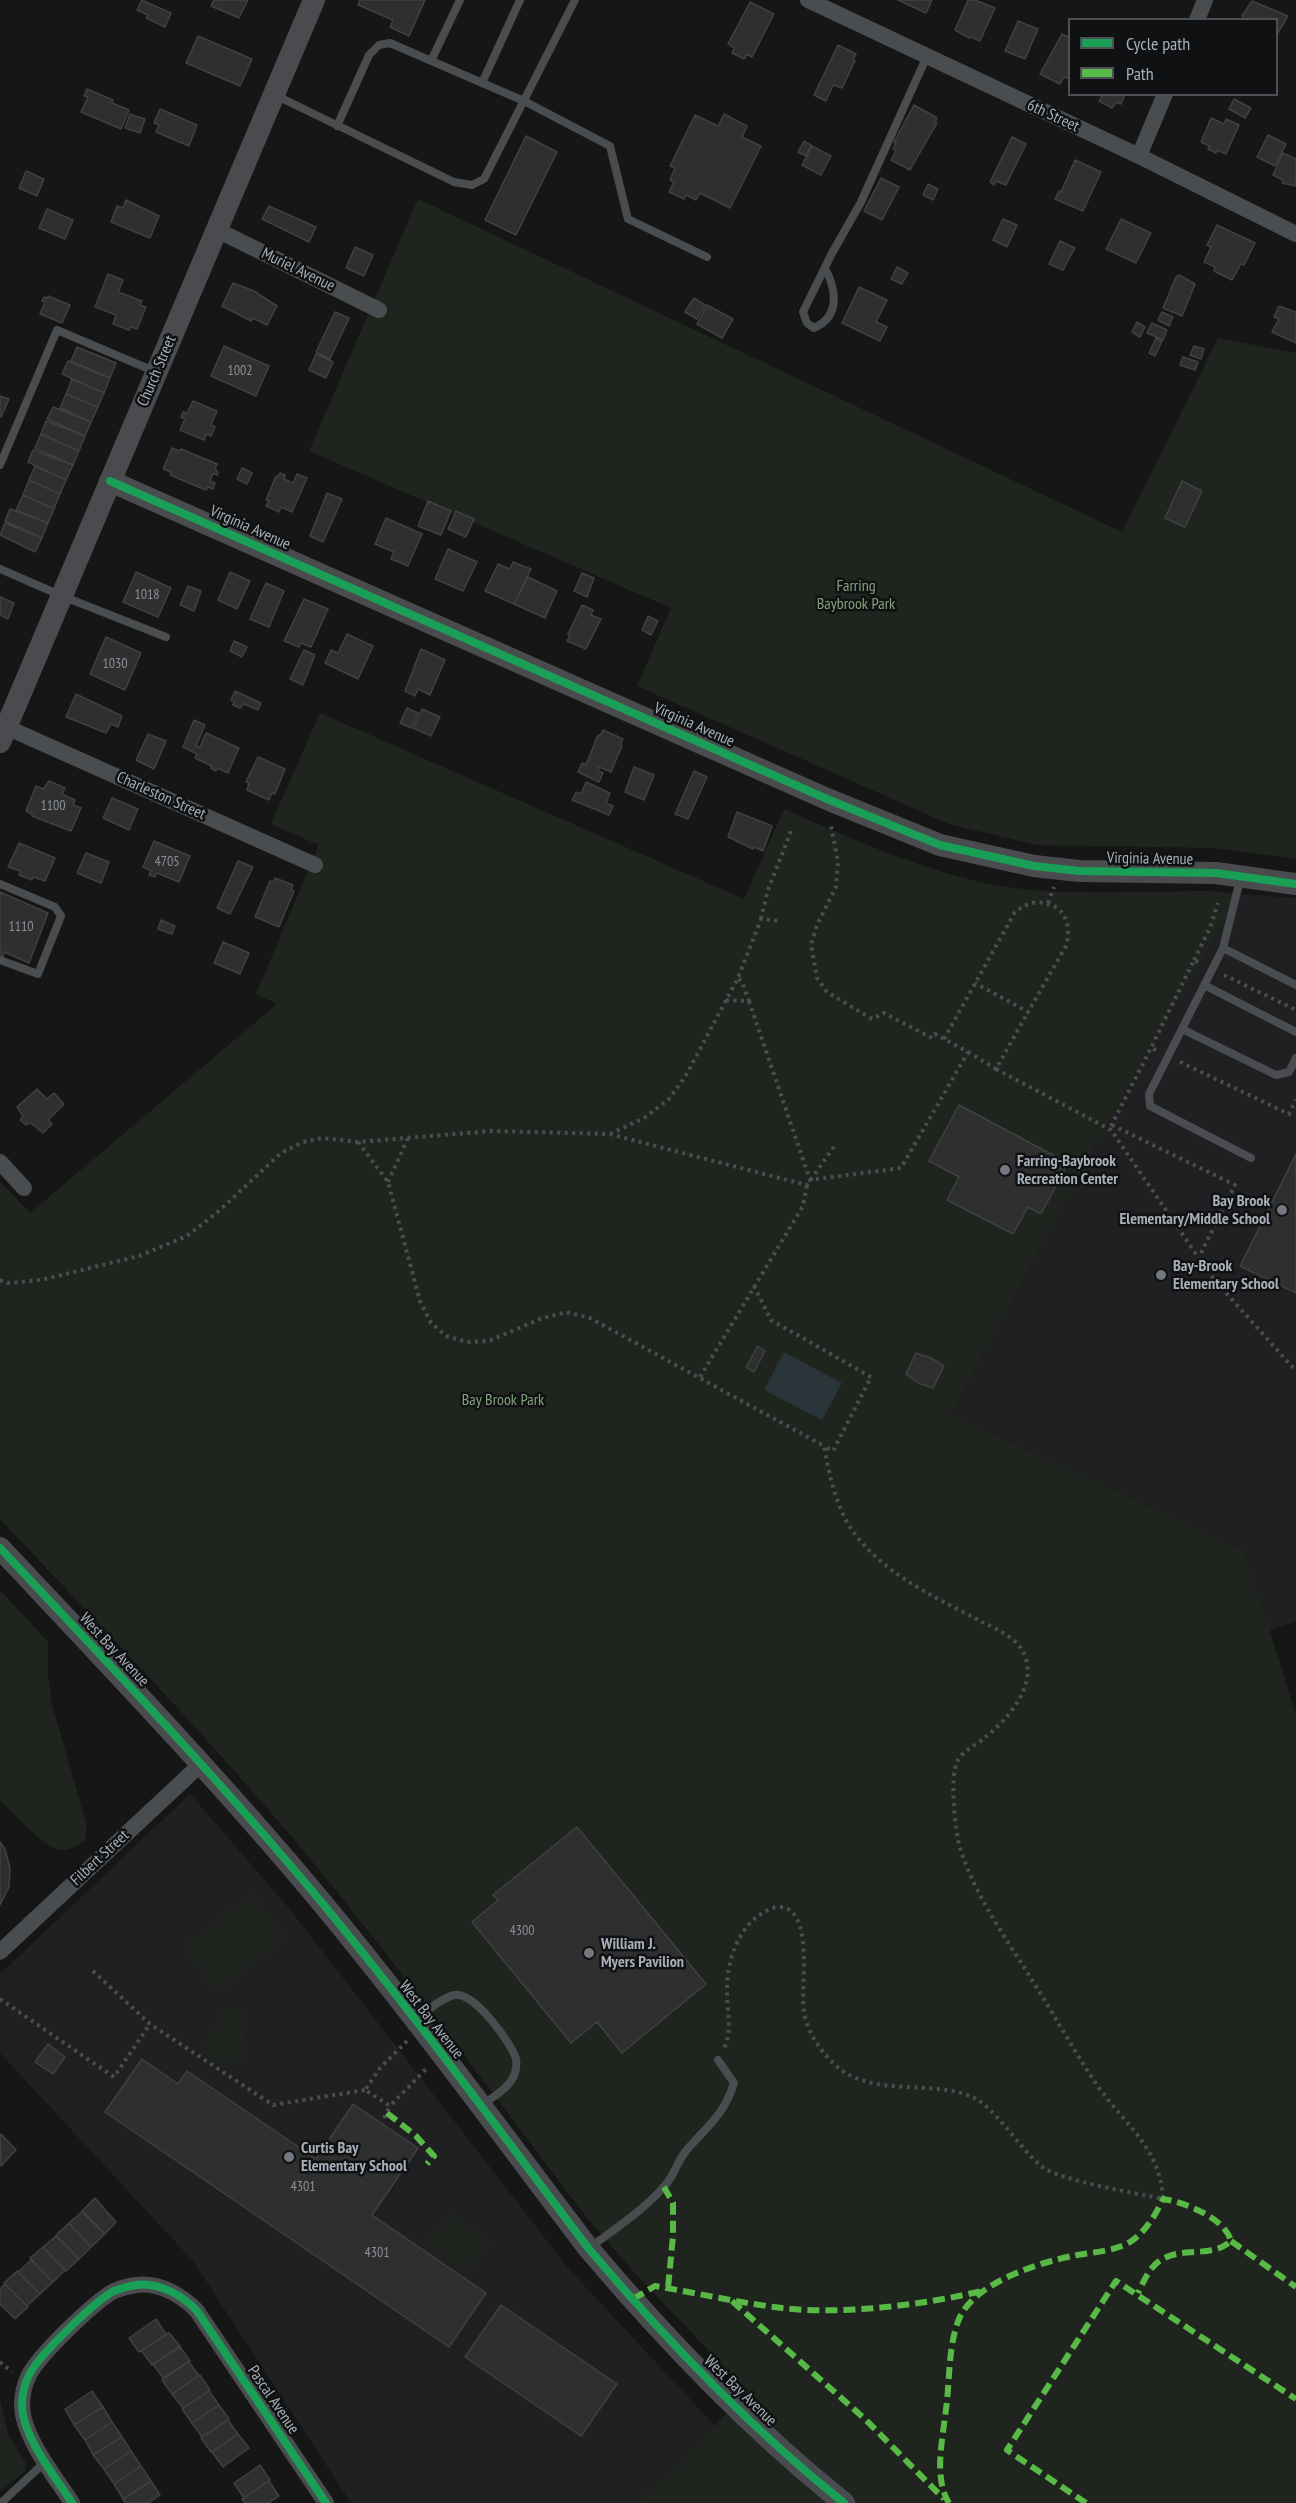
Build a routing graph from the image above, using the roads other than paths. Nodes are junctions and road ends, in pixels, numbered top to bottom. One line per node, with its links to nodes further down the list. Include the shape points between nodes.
1 (314, 0): 11 (street, Church Street)
2 (460, 0): 9 (lane)
3 (520, 0): 10 (lane)
4 (575, 0): 13 (lane)
5 (808, 0): 8 (street, 6th Street)
6 (1205, 0): 7 (street)
7 (1198, 18)
8 (927, 56): 15 (street, 6th Street); 19 (lane, via 861,202)
9 (431, 61): 10 (lane); 14 (lane, via 390,43 379,45 369,55)
10 (482, 83): 13 (lane)
11 (274, 95): 14 (lane); 16 (street, Church Street)
12 (1164, 96): 15 (street)
13 (524, 101): 14 (lane, via 484,179 472,185 454,182); 18 (lane, via 610,146 628,219)
14 (337, 126)
15 (1139, 156): 17 (street, 6th Street)
16 (217, 230): 20 (street, Muriel Avenue); 21 (street, Church Street)
17 (1296, 234)
18 (707, 257)
19 (825, 268): 19 (lane, via 803,312 814,328 822,325 834,303 835,292)
20 (379, 310)
21 (156, 372): 22 (lane, via 57,330); 23 (street, Church Street)
22 (0, 465)
23 (110, 481): 25 (street, Church Street); 29 (street, Virginia Avenue, via 827,799 940,845 1014,863 1079,871)
24 (0, 568): 25 (lane)
25 (62, 596): 26 (lane); 27 (street, Church Street)
26 (166, 637)
27 (3, 734): 28 (street, Charleston Street)
28 (315, 865)
29 (1241, 876): 31 (street, Virginia Avenue); 32 (lane)
30 (0, 884): 33 (lane, via 55,907 62,916 38,974)
31 (1296, 884)
32 (1222, 948): 34 (lane); 35 (lane)
33 (0, 960)
34 (1204, 985): 36 (lane); 37 (lane)
35 (1296, 985)
36 (1182, 1029): 38 (lane, via 1276,1076 1289,1072); 39 (lane, via 1149,1094 1150,1106)
37 (1296, 1032)
38 (1296, 1058)
39 (1251, 1158)
40 (0, 1162): 41 (street)
41 (24, 1188)
42 (0, 1548): 43 (street, West Bay Avenue)
43 (201, 1764): 44 (street, Filbert Street); 45 (street, West Bay Avenue, via 313,1892)
44 (0, 1952)
45 (418, 2024): 47 (street, West Bay Avenue); 47 (lane, via 444,1999 467,1997 512,2048 517,2062 514,2075 507,2086)
46 (718, 2060): 48 (lane, via 734,2083 728,2102 714,2123 684,2152 653,2199)
47 (480, 2106): 48 (street, West Bay Avenue)
48 (588, 2248): 53 (street, West Bay Avenue, via 683,2354)
49 (45, 2462): 50 (lane); 51 (street, Pascal Avenue); 52 (street, Pascal Avenue, via 27,2430 22,2409 30,2374 52,2346 99,2302 112,2292 139,2284 171,2291 188,2301)
50 (1, 2503)
51 (72, 2503)
52 (326, 2503)
53 (844, 2503)

